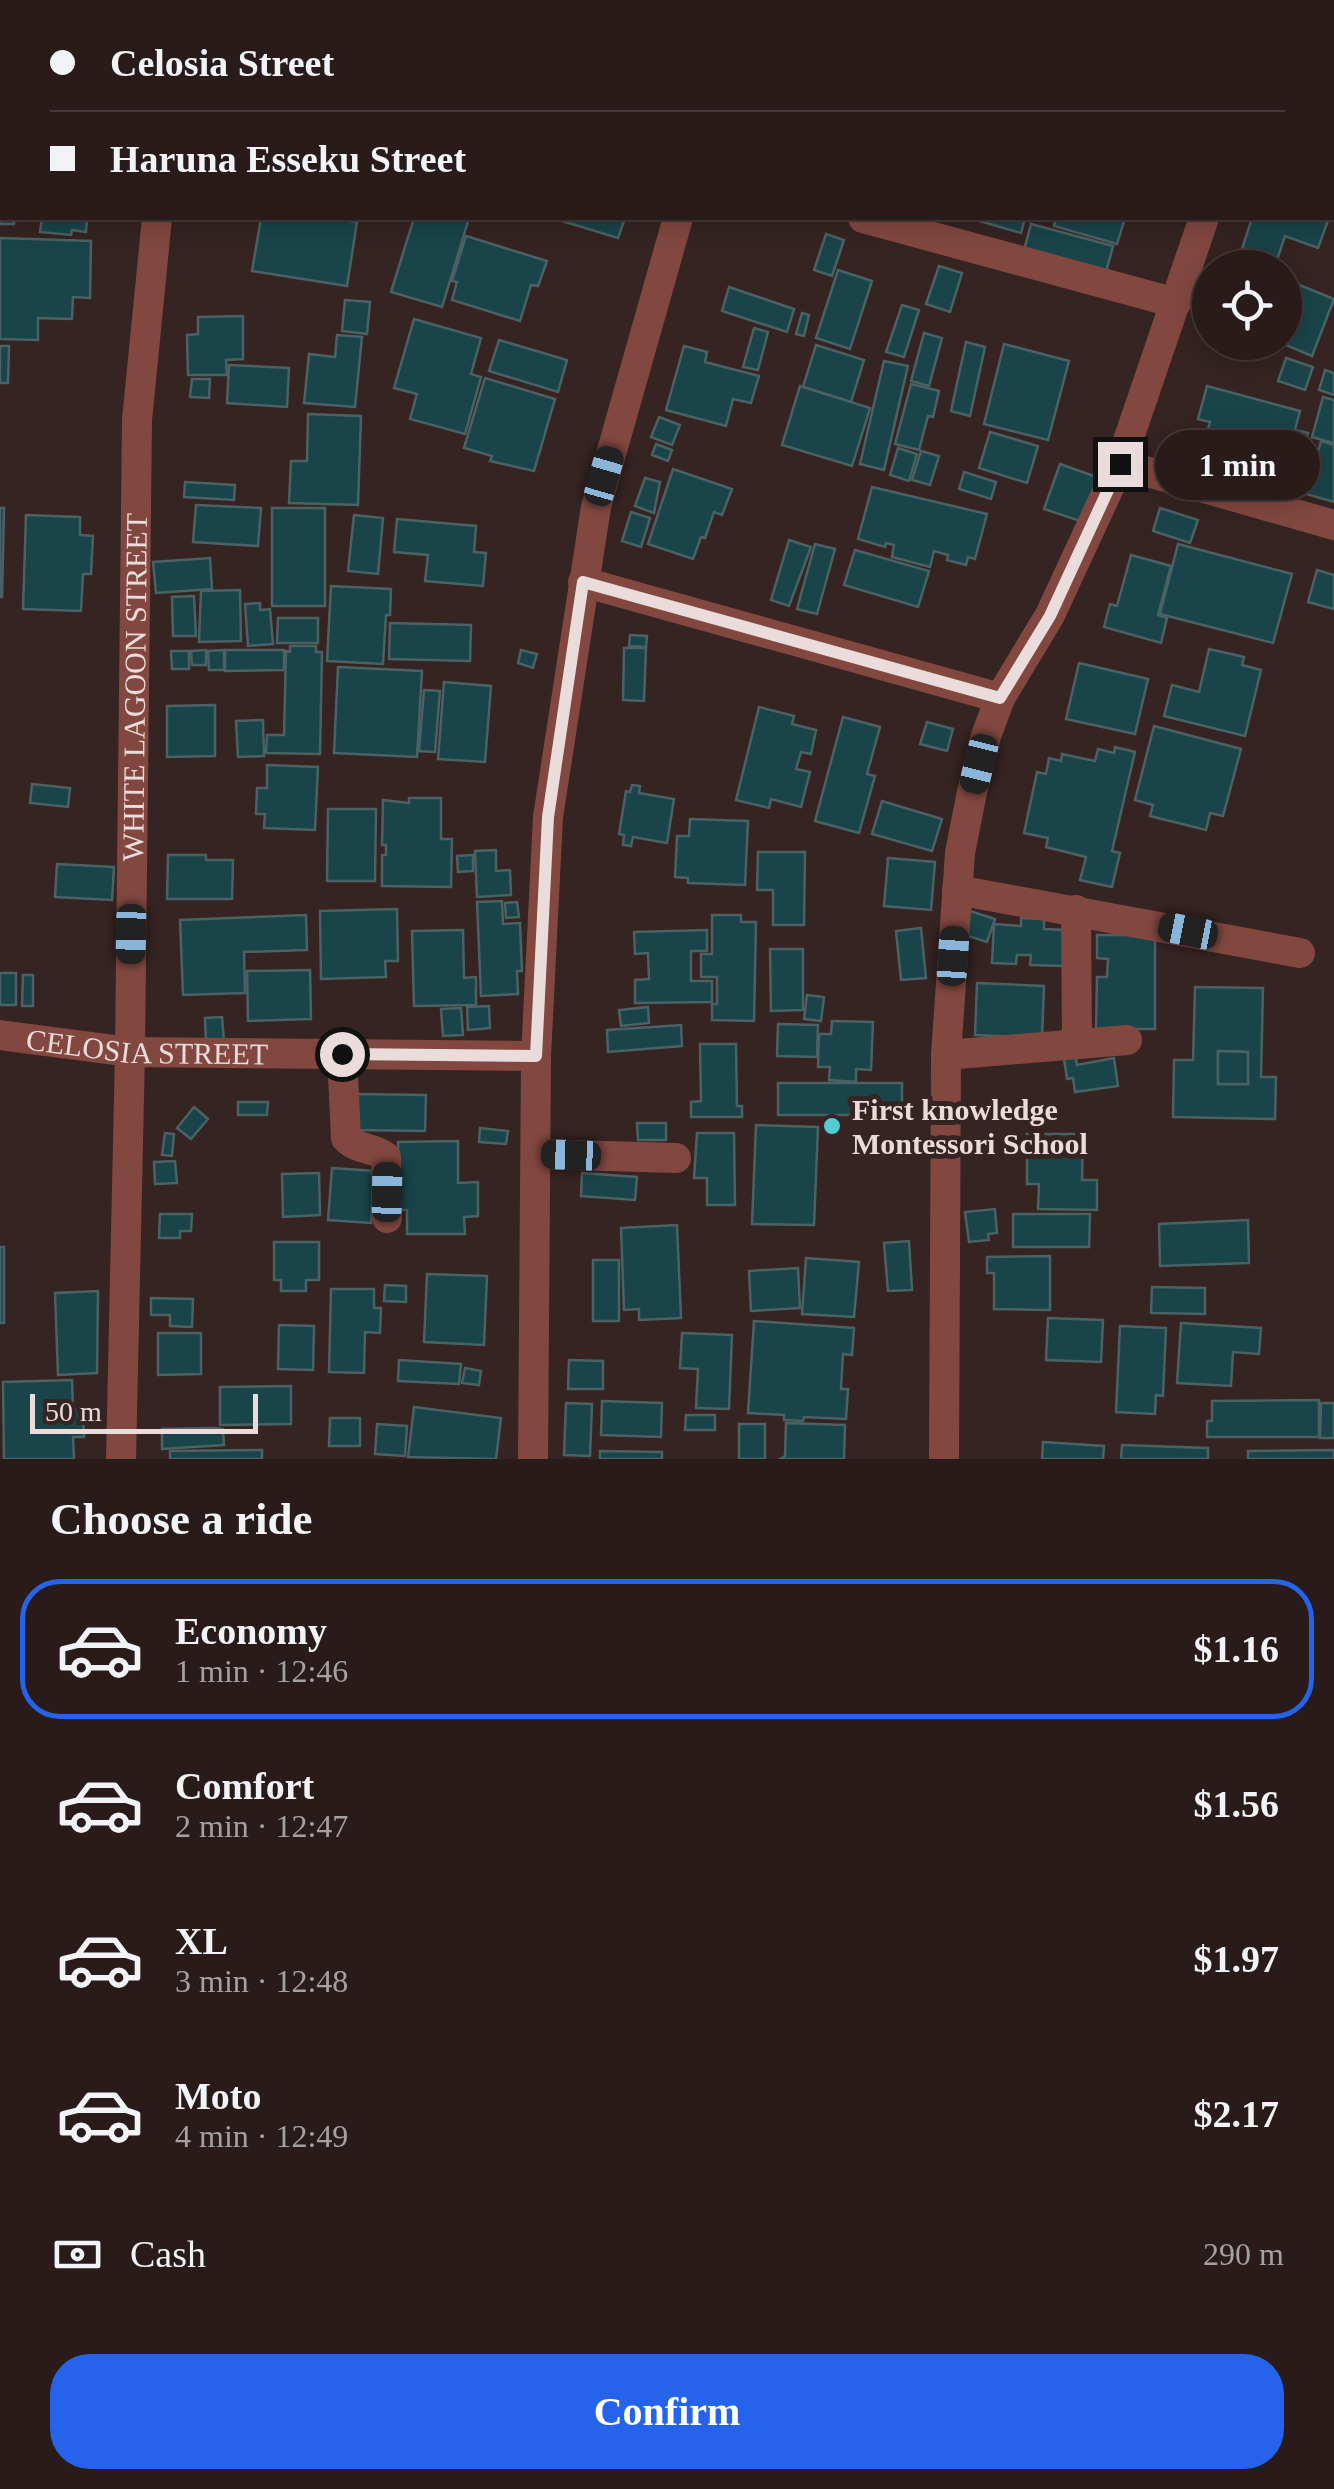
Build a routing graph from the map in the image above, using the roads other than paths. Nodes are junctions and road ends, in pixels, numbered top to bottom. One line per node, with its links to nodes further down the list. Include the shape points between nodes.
1 (157, 220): 16 (street, WHITE LAGOON STREET, via 137,420)
2 (677, 220): 8 (street, via 596,507)
3 (870, 220): 5 (street)
4 (1203, 220): 5 (street)
5 (1176, 303): 6 (street)
6 (1120, 464): 7 (street); 9 (street, via 1050,616)
7 (1334, 525)
8 (583, 582): 9 (street); 19 (street, via 548,817)
9 (1000, 698): 10 (street, via 972,792)
10 (957, 890): 11 (street); 18 (street)
11 (1076, 910): 12 (street); 15 (street)
12 (1300, 953)
13 (0, 1035): 16 (street, CELOSIA STREET)
14 (1127, 1040): 15 (street)
15 (1077, 1044): 18 (street)
16 (130, 1052): 17 (street, CELOSIA STREET); 23 (street, WHITE LAGOON STREET)
17 (342, 1054): 19 (street, CELOSIA STREET); 22 (street, via 346,1138 386,1157)
18 (946, 1055): 25 (street)
19 (536, 1056): 20 (street)
20 (536, 1154): 21 (street); 24 (street)
21 (676, 1158)
22 (386, 1218)
23 (121, 1459)
24 (533, 1459)
25 (944, 1459)

